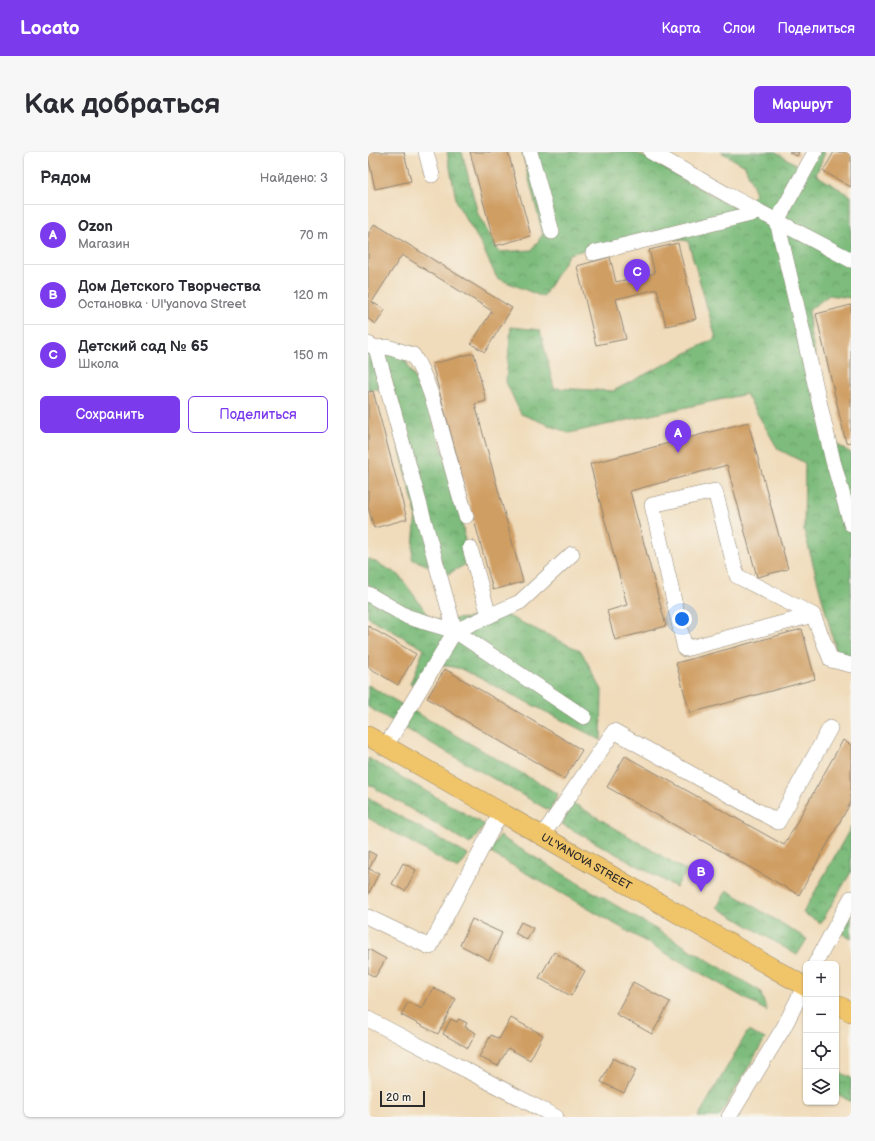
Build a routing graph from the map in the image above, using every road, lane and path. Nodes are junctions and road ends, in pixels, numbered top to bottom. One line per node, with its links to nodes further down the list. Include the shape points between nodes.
1 (426, 152): 5 (street)
2 (530, 152): 8 (street)
3 (651, 152): 6 (street)
4 (815, 152): 7 (street)
5 (432, 175)
6 (759, 212): 7 (street); 9 (street)
7 (777, 221): 10 (street); 13 (street, via 833,461)
8 (552, 232)
9 (593, 253)
10 (851, 260)
11 (372, 346): 12 (street, via 387,347 413,355 421,368 431,391); 19 (street)
12 (466, 516)
13 (851, 524)
14 (470, 548): 18 (street)
15 (572, 554): 18 (street, via 520,602)
16 (368, 594): 19 (street, via 408,617)
17 (813, 615): 17 (street, via 737,576 715,492 652,505 686,649); 20 (street, via 831,660)
18 (489, 616): 19 (street)
19 (455, 631): 21 (street); 24 (street)
20 (851, 665)
21 (584, 717)
22 (830, 728): 26 (street, via 778,822 614,731)
23 (368, 736): 24 (main road, UL'YANOVA STREET)
24 (386, 746): 25 (main road, UL'YANOVA STREET)
25 (501, 812): 26 (main road, UL'YANOVA STREET); 28 (street, via 430,947)
26 (542, 836): 30 (main road, UL'YANOVA STREET)
27 (851, 898): 29 (street)
28 (368, 917)
29 (818, 961)
30 (803, 984)
31 (803, 992): 36 (street)
32 (839, 1006): 33 (main road)
33 (851, 1012)
34 (368, 1019): 35 (street)
35 (556, 1117)
36 (729, 1117)

